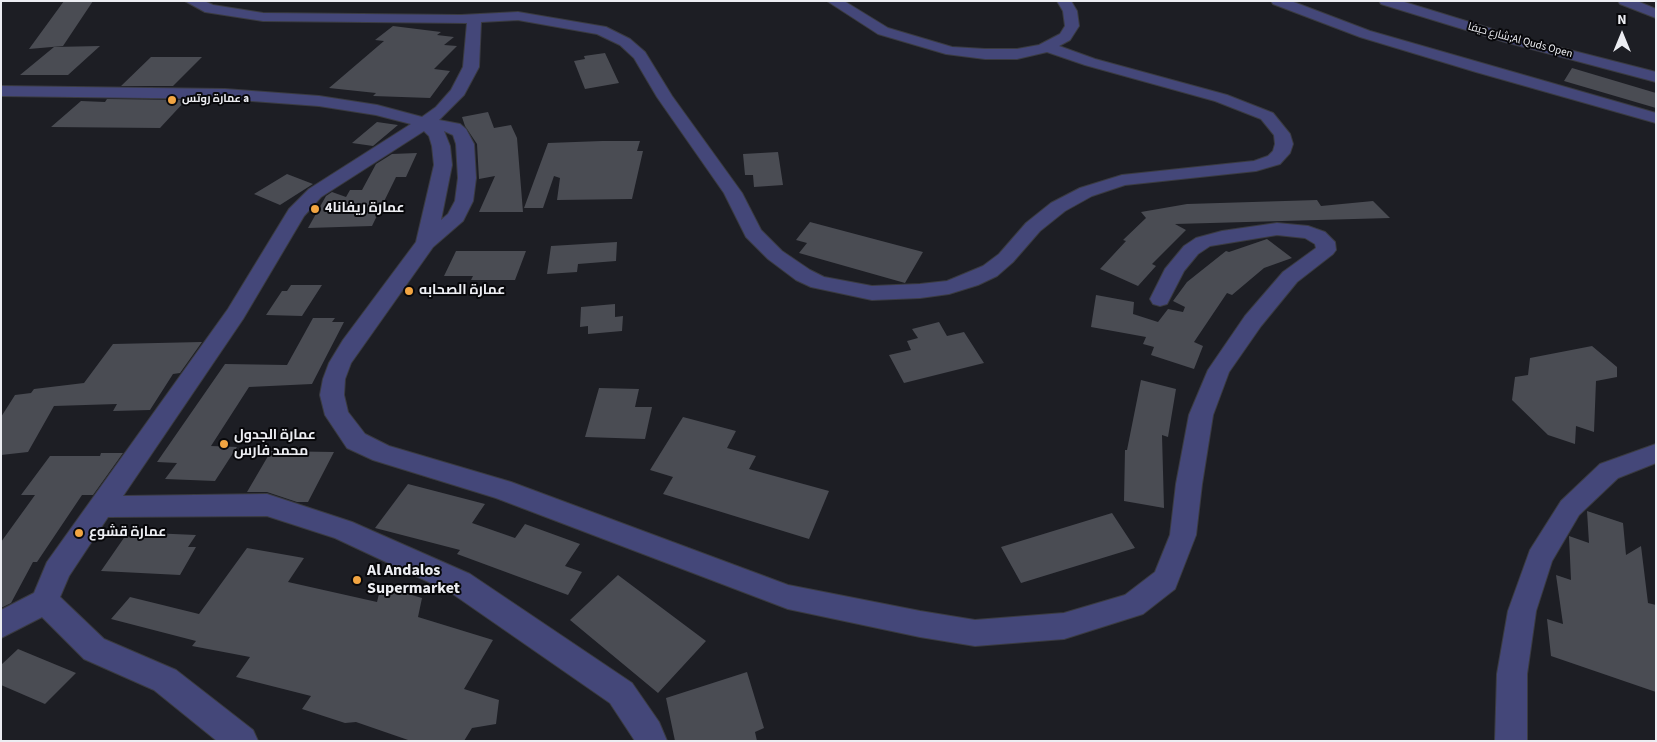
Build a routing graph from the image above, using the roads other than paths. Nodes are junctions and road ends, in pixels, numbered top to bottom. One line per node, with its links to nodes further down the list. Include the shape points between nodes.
1 (192, 1): 7 (street)
2 (834, 1): 10 (street, via 883,31 951,50 1017,54)
3 (1064, 1): 10 (street, via 1070,11 1072,26 1065,37)
4 (1278, 1): 13 (street, via 1383,39)
5 (1386, 1): 11 (street, شارع حيفا;Al Quds Open, via 1510,39)
6 (1625, 1): 8 (street)
7 (212, 5): 9 (street, via 263,17)
8 (1656, 14)
9 (474, 19): 10 (street, via 500,16 540,18 601,30 625,42 640,55 665,98 733,192 753,233 775,255 803,275 852,290 872,293 920,290 949,287 971,280 1006,258 1033,227 1058,206 1086,192 1122,180 1256,166 1274,160 1281,153 1284,144 1282,134 1266,116 1249,108); 14 (street, via 471,67 452,98)
10 (1048, 47)
11 (1656, 77)
12 (1, 91): 14 (street, via 225,94 309,100 377,110)
13 (1656, 118)
14 (425, 123): 15 (street, via 437,134); 16 (street); 17 (street, via 454,128 460,133 465,144 467,178 464,201 456,217)
15 (441, 146): 16 (street, via 421,144); 17 (street, via 440,185)
16 (379, 152): 20 (street, via 315,192 296,213 236,314)
17 (426, 244): 18 (street, via 351,345 337,371 332,395 337,415 356,441 382,454 502,490 788,597 975,633 1064,626 1133,605 1165,580 1183,535 1201,415 1219,370 1253,321 1290,277 1326,250 1325,242 1308,232 1277,229 1203,242 1191,250 1175,269)
18 (1160, 299)
19 (1656, 453): 25 (street, via 1609,471 1570,508 1540,558 1522,611 1514,665)
20 (101, 506): 21 (street, via 57,570); 24 (street, via 267,505 343,530 460,582 564,652 621,693)
21 (45, 601): 22 (street); 23 (street, via 94,649 165,680)
22 (1, 625)
23 (242, 741)
24 (651, 741)
25 (1511, 741)

